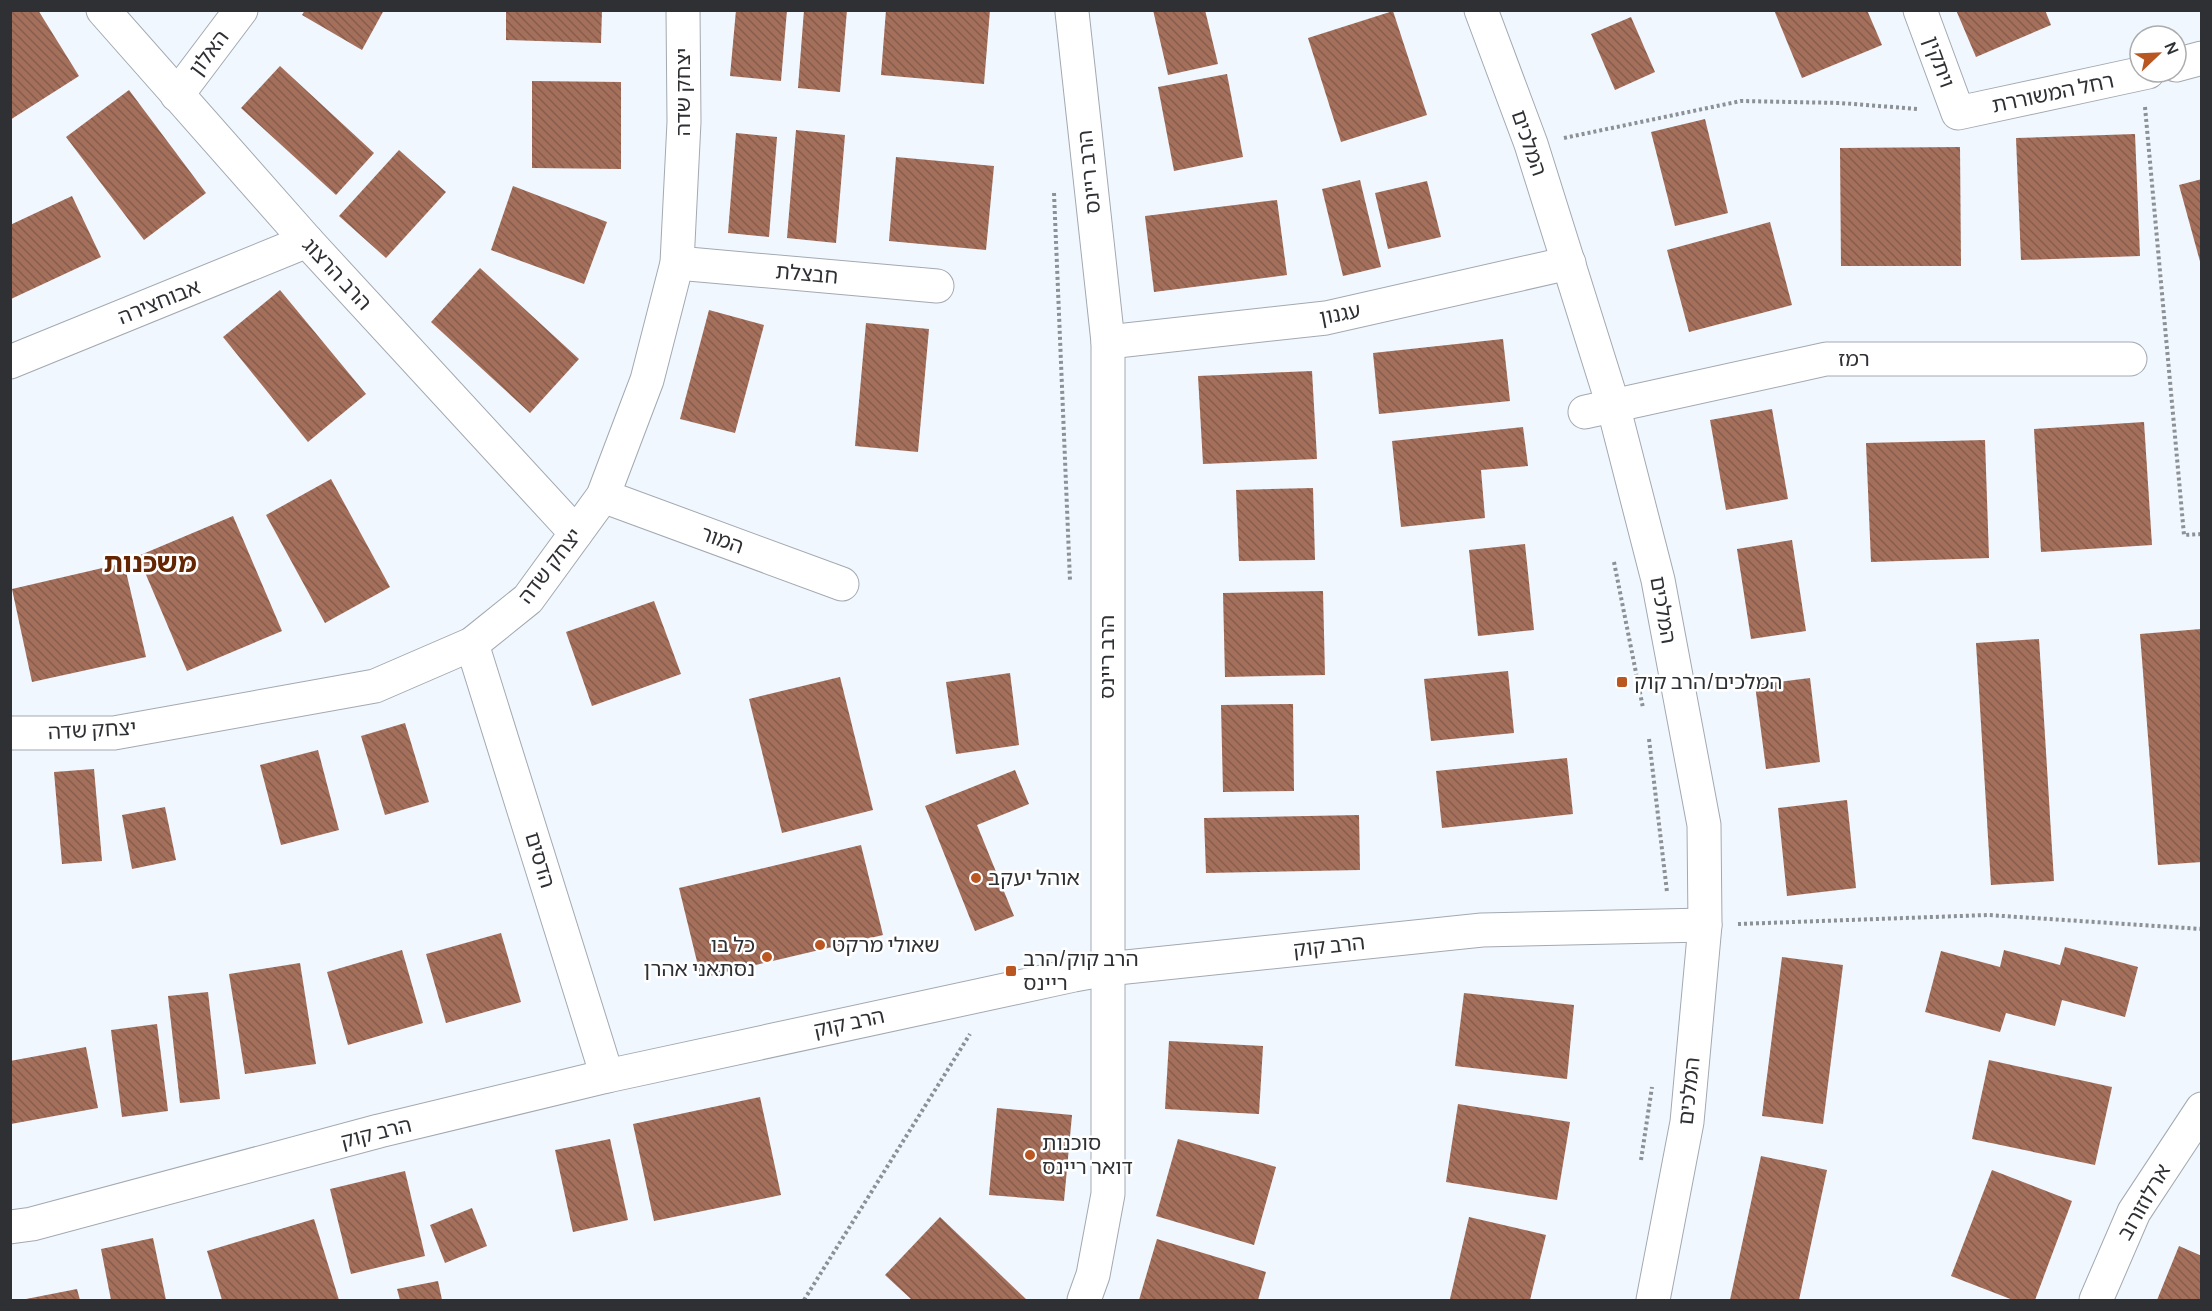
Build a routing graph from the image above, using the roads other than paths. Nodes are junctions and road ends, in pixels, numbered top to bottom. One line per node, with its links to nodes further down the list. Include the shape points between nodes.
1 (103, 10): 8 (street, הרב הרצוג)
2 (241, 10): 8 (street, האלון)
3 (683, 10): 11 (street, יצחק שדה, via 684,122)
4 (1481, 10): 12 (street, המלכים, via 1531,144)
5 (1920, 10): 9 (street, ויתקין)
6 (1072, 12): 14 (street, הרב ריינס)
7 (2128, 77): 9 (street, רחל המשוררת)
8 (177, 95): 10 (street, הרב הרצוג)
9 (1958, 113)
10 (307, 241): 16 (street, אבוחצירה); 19 (street, הרב הרצוג)
11 (677, 263): 13 (street, חבצלת); 18 (street, יצחק שדה, via 647,380)
12 (1569, 263): 14 (street, עגנון, via 1326,318); 17 (street, המלכים)
13 (938, 286)
14 (1108, 342): 24 (street, הרב ריינס)
15 (2130, 359): 17 (street, רמז, via 1826,359)
16 (10, 362)
17 (1599, 408): 23 (street, המלכים, via 1658,580 1704,825)
18 (603, 496): 19 (street, יצחק שדה); 20 (street, המור)
19 (576, 533): 21 (street, יצחק שדה, via 528,599)
20 (842, 584)
21 (472, 644): 22 (street, יצחק שדה, via 375,686 114,733); 25 (street, הדסים)
22 (10, 733)
23 (1705, 926): 24 (street, הרב קוק, via 1482,930); 29 (street, המלכים, via 1687,1122)
24 (1107, 969): 25 (street, הרב קוק); 28 (street, הרב ריינס, via 1108,1194 1093,1275)
25 (607, 1076): 27 (street, הרב קוק)
26 (2202, 1109): 30 (street, ארלוזורוב, via 2134,1212)
27 (10, 1227)
28 (1084, 1300)
29 (1653, 1300)
30 (2096, 1300)

